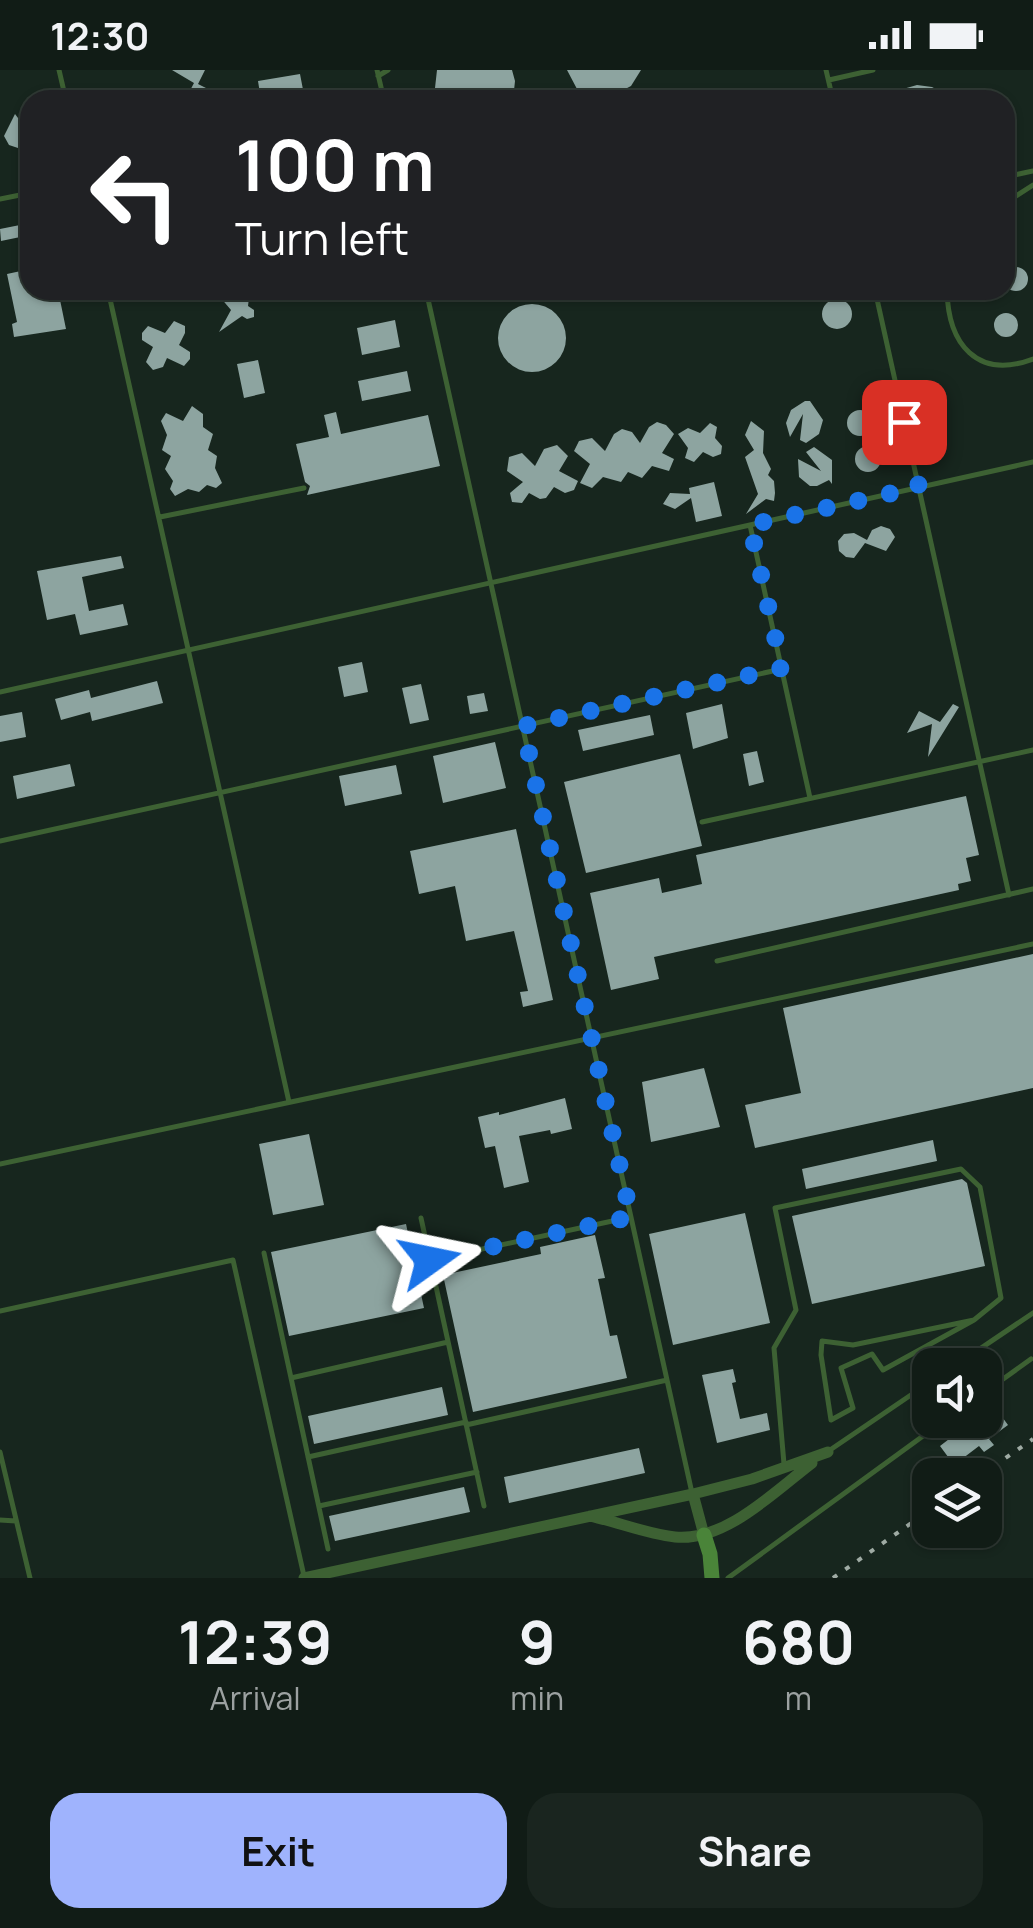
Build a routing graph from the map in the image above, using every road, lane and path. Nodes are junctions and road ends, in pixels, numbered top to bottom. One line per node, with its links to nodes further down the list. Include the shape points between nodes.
1 (388, 70): 4 (lane)
2 (826, 70): 5 (lane)
3 (872, 70): 5 (lane)
4 (378, 73)
5 (828, 80): 6 (lane)
6 (830, 90)
7 (110, 300): 15 (lane)
8 (428, 300): 17 (lane)
9 (877, 300): 13 (lane)
10 (949, 300): 11 (lane, via 952,323 976,359 994,366)
11 (1033, 359)
12 (1033, 462): 13 (lane)
13 (919, 487): 16 (lane); 23 (lane)
14 (304, 488): 15 (lane)
15 (159, 518): 18 (lane)
16 (750, 525): 17 (lane); 19 (lane)
17 (491, 582): 18 (lane); 21 (lane)
18 (188, 650): 20 (lane); 24 (lane)
19 (782, 668): 21 (lane); 25 (lane)
20 (0, 692)
21 (523, 726): 24 (lane); 32 (lane)
22 (1033, 750): 23 (lane)
23 (980, 762): 25 (lane); 29 (lane)
24 (220, 792): 27 (lane); 33 (lane)
25 (810, 798): 26 (lane)
26 (702, 822)
27 (0, 841)
28 (1033, 889): 29 (lane)
29 (1009, 895): 31 (lane)
30 (1033, 944): 32 (lane)
31 (717, 961)
32 (592, 1038): 33 (lane); 35 (lane)
33 (289, 1102): 34 (lane)
34 (0, 1164)
35 (631, 1217): 38 (lane); 46 (lane)
36 (422, 1218): 38 (lane)
37 (264, 1253): 45 (lane)
38 (430, 1260): 42 (lane)
39 (0, 1312): 67 (lane, via 233,1260)
40 (1033, 1312): 43 (lane)
41 (974, 1320): 41 (lane, via 883,1370 872,1354 842,1368 852,1408 831,1420 822,1342 853,1345); 54 (lane, via 1001,1298 980,1187 961,1169 775,1208 796,1310 774,1348)
42 (448, 1342): 45 (lane); 49 (lane)
43 (981, 1348)
44 (1031, 1359): 47 (lane)
45 (291, 1378): 53 (lane)
46 (667, 1380): 49 (lane); 58 (lane)
47 (1002, 1380)
48 (912, 1394): 52 (lane)
49 (466, 1423): 53 (lane); 55 (lane)
50 (920, 1438): 70 (lane)
51 (0, 1452): 64 (lane)
52 (828, 1452): 54 (street); 57 (street)
53 (308, 1457): 60 (lane)
54 (784, 1468): 56 (street); 57 (street)
55 (476, 1472): 60 (lane); 61 (lane)
56 (752, 1479): 58 (street); 59 (street)
57 (779, 1487): 59 (street)
58 (693, 1494): 62 (street); 65 (street)
59 (760, 1502): 65 (street)
60 (319, 1506): 66 (lane)
61 (484, 1506)
62 (586, 1514): 65 (street, via 676,1537); 67 (street)
63 (0, 1520): 64 (lane)
64 (16, 1522): 68 (lane)
65 (704, 1534): 69 (main road)
66 (328, 1548)
67 (304, 1577)
68 (30, 1578)
69 (712, 1578)
70 (728, 1578)

